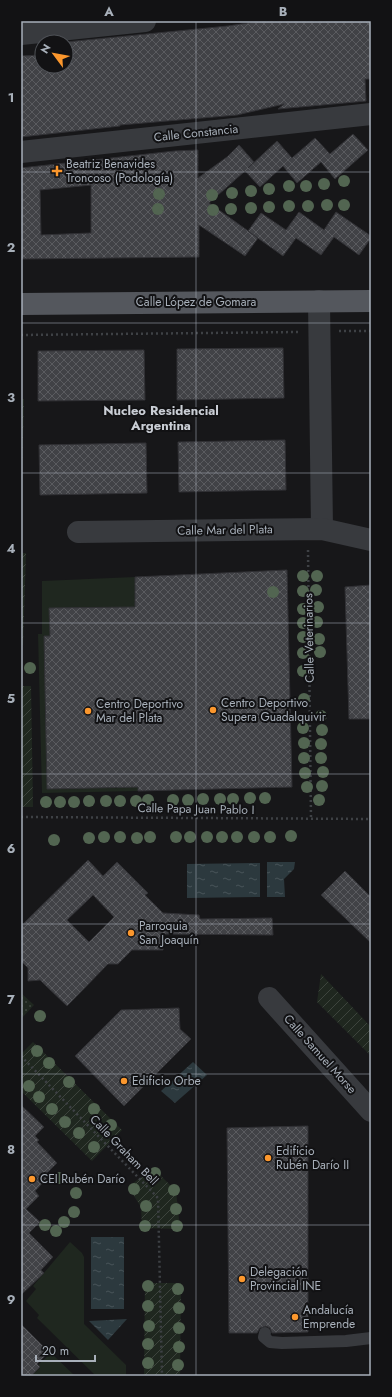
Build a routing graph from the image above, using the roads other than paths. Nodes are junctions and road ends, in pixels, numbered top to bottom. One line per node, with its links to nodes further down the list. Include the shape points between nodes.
1 (145, 21): 2 (street)
2 (21, 34)
3 (371, 114): 4 (street, Calle Constancia)
4 (21, 152)
5 (319, 301): 6 (main road, Calle López de Gomara); 7 (main road, Calle López de Gomara); 8 (street)
6 (371, 301)
7 (21, 304)
8 (315, 529): 9 (street, Calle Mar del Plata); 10 (street, Calle Mar del Plata)
9 (78, 532)
10 (371, 540)
11 (269, 998): 12 (street, Calle Samuel Morse)
12 (371, 1111)
13 (265, 1333): 14 (lane, via 264,1337 270,1342 282,1343)
14 (371, 1338)

